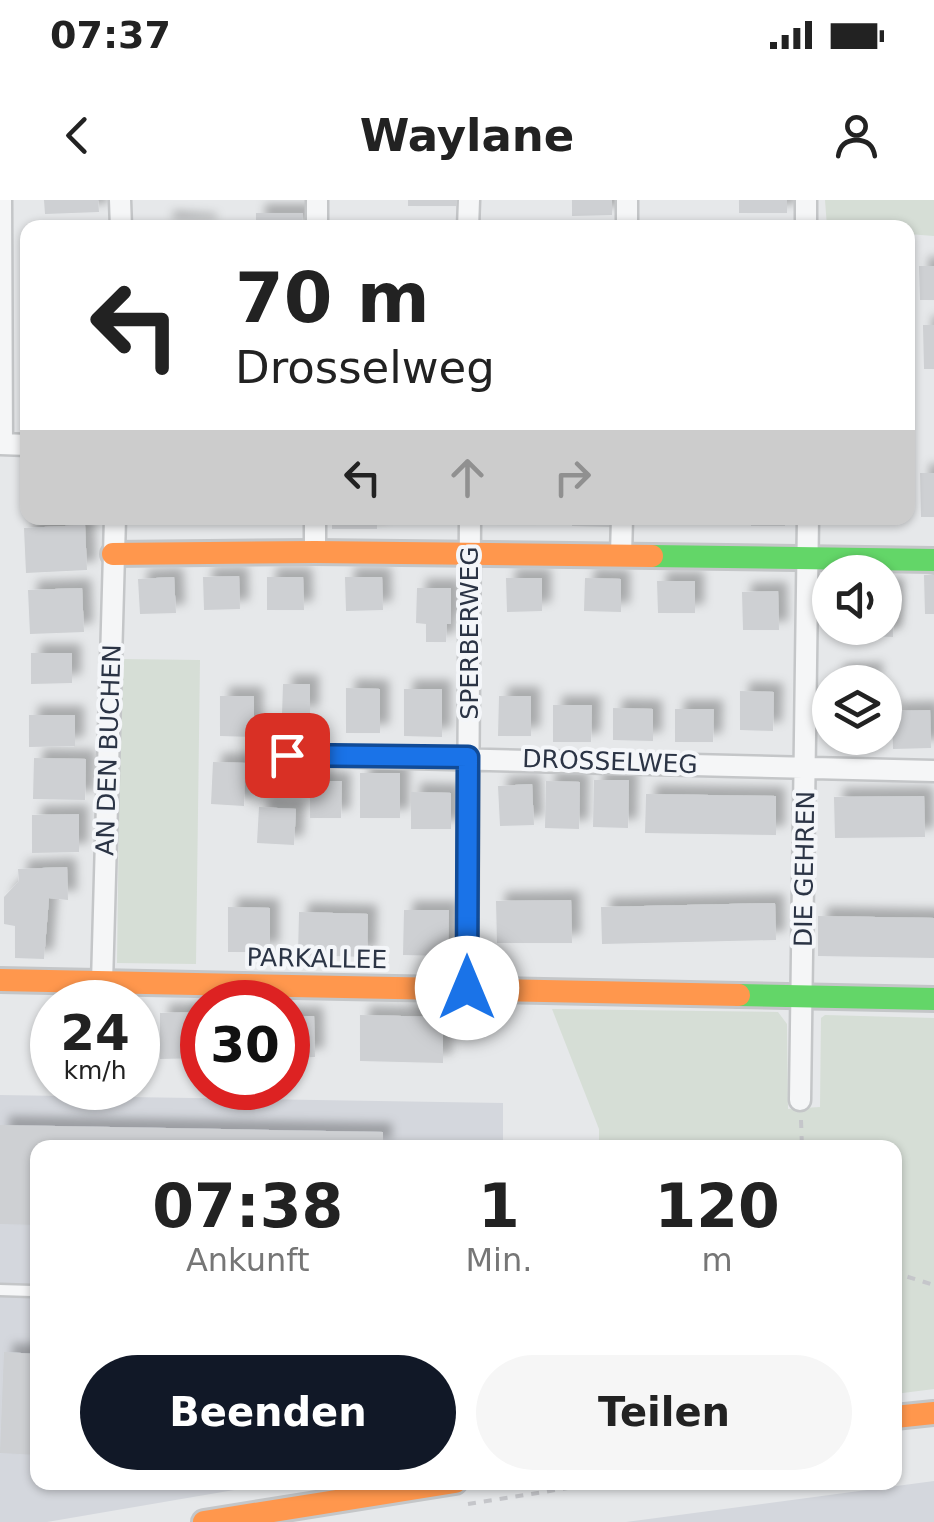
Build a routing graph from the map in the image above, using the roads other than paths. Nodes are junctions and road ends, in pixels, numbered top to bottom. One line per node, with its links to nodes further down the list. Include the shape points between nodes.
1 (1, 200): 2 (street)
2 (1, 444)
3 (115, 525): 9 (street, AN DEN BUCHEN)
4 (315, 525): 8 (street)
5 (470, 525): 10 (street, SPERBERWEG)
6 (622, 525): 11 (street)
7 (808, 525): 12 (street, DIE GEHREN)
8 (314, 552): 9 (street); 10 (street)
9 (113, 554): 19 (street, AN DEN BUCHEN)
10 (470, 555): 11 (street); 15 (street, SPERBERWEG)
11 (622, 555): 12 (street)
12 (808, 560): 13 (street); 16 (street, DIE GEHREN)
13 (934, 560)
14 (287, 755): 15 (street, DROSSELWEG)
15 (468, 757): 16 (street, DROSSELWEG); 22 (street, SPERBERWEG)
16 (807, 767): 17 (street, DROSSELWEG); 23 (street, DIE GEHREN)
17 (934, 770)
18 (0, 980): 20 (street, PARKALLEE)
19 (102, 980)
20 (30, 981)
21 (160, 984): 22 (street, PARKALLEE)
22 (467, 988): 23 (street, PARKALLEE)
23 (802, 996): 24 (street, PARKALLEE); 25 (street, DIE GEHREN)
24 (934, 999)
25 (800, 1100)
26 (0, 1290): 27 (lane)
27 (30, 1290)
28 (934, 1413): 29 (street)
29 (902, 1416)
30 (404, 1490): 31 (street)
31 (204, 1522)

